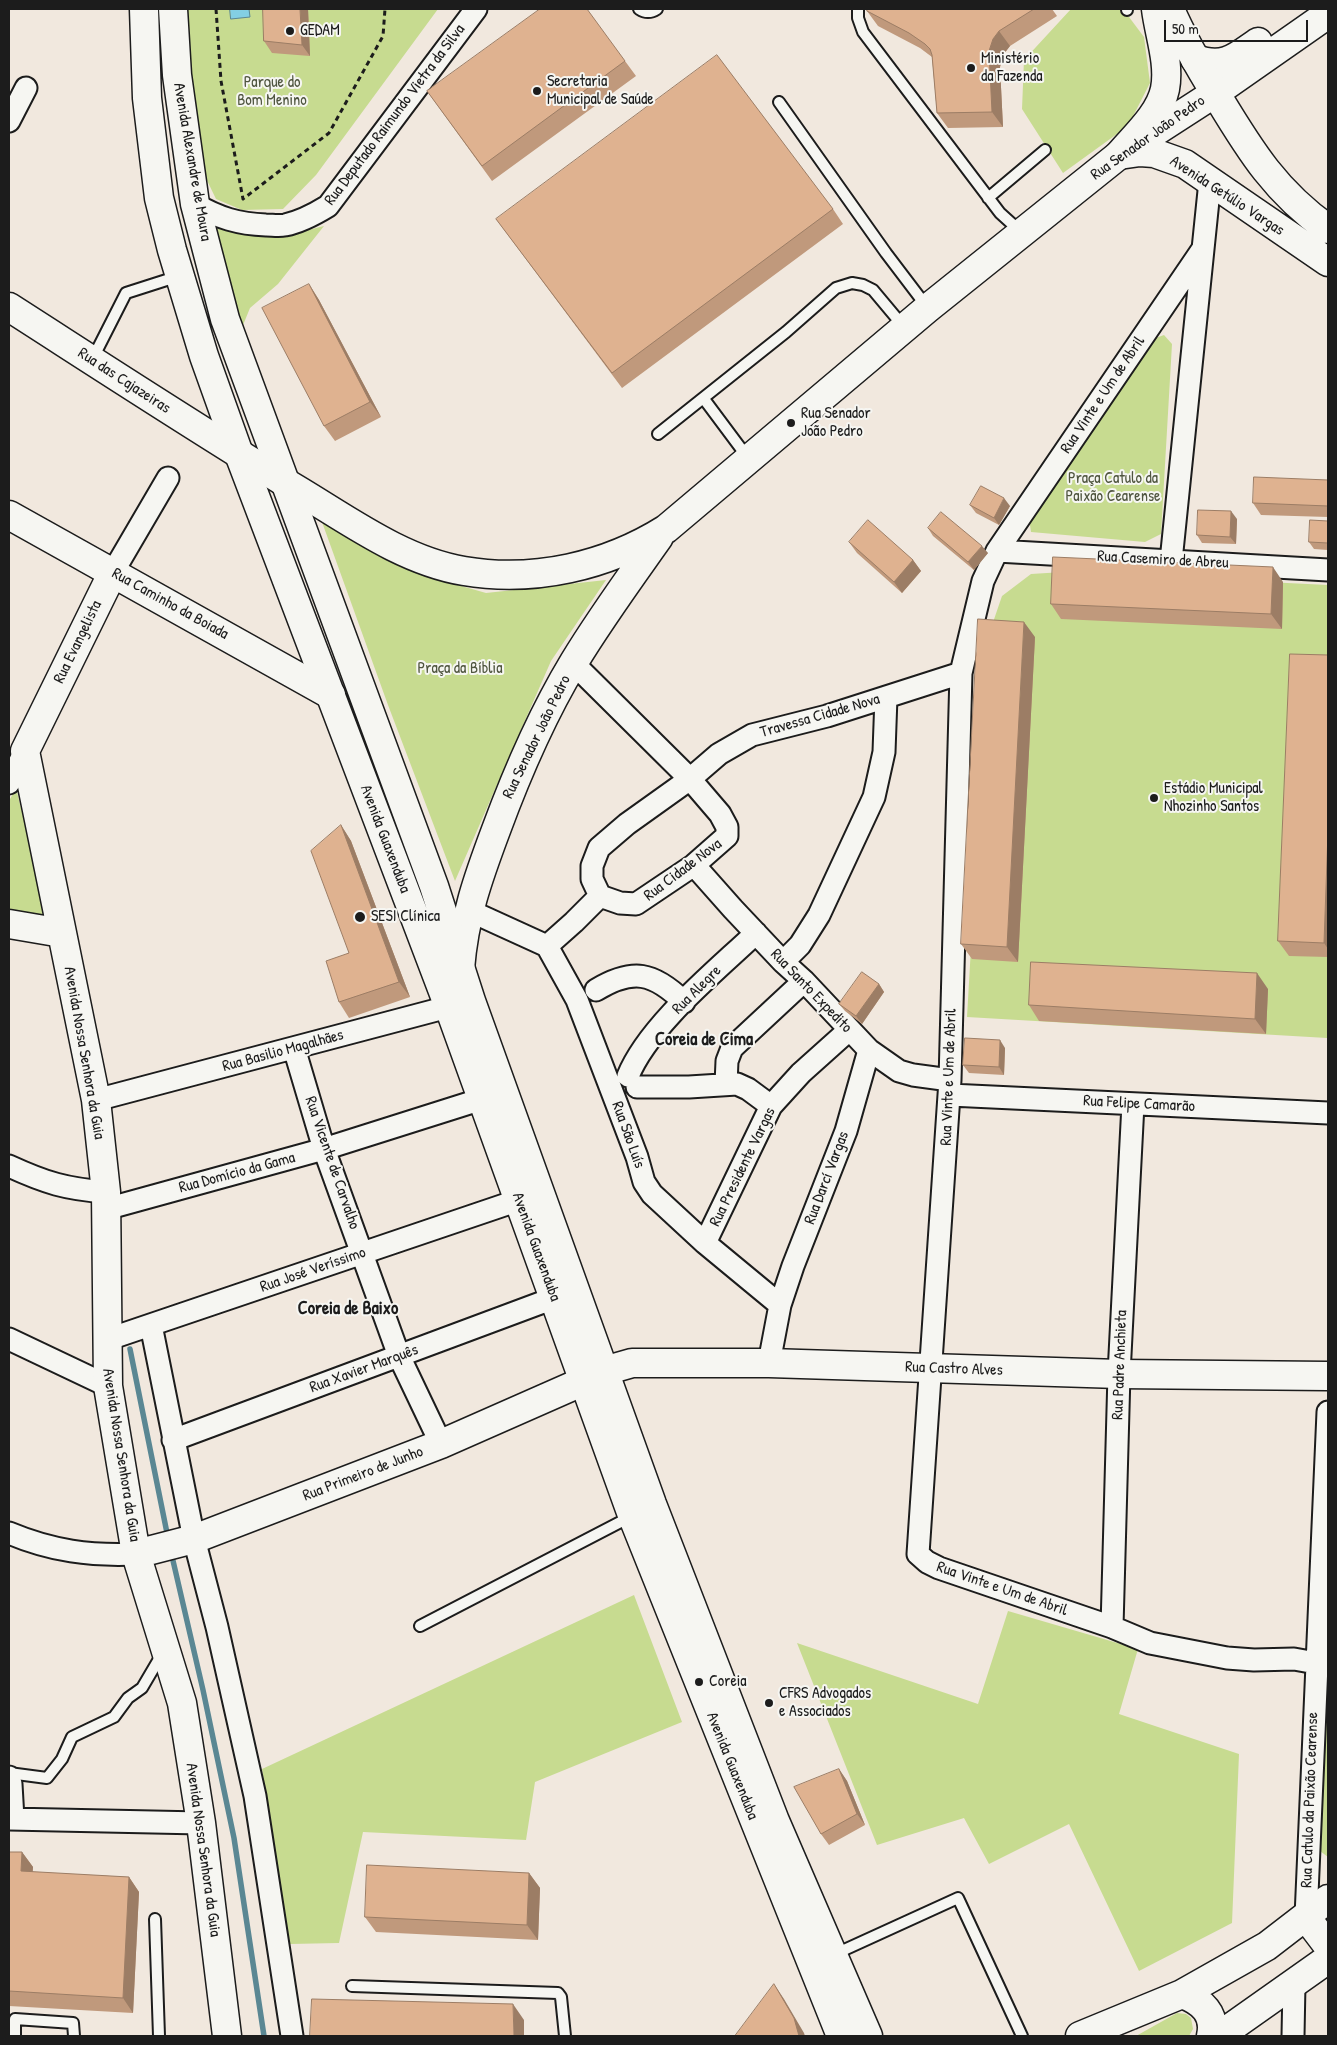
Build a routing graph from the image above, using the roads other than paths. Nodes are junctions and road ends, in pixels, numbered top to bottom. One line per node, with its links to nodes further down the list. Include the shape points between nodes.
1 (144, 9): 25 (main road, Avenida Alexandre de Moura, via 147,98 160,198)
2 (173, 9): 20 (main road, Avenida Alexandre de Moura, via 177,75)
3 (476, 9): 20 (street, Rua Deputado Raimundo Vietra da Silva, via 328,206 284,225 250,225 220,217)
4 (638, 9): 5 (lane, via 651,12)
5 (657, 9)
6 (858, 9): 19 (lane, via 863,32)
7 (1156, 9): 17 (main road, via 1166,71 1164,90 1146,123)
8 (1170, 9): 11 (main road, Avenida Getúlio Vargas)
9 (1307, 9): 11 (main road, via 1231,61 1212,64)
10 (1328, 14): 13 (main road, Rua Senador João Pedro)
11 (1194, 59): 13 (main road, Avenida Getúlio Vargas)
12 (26, 88): 15 (street)
13 (1215, 93): 17 (main road, Rua Senador João Pedro); 21 (main road, Avenida Getúlio Vargas, via 1268,175 1289,197)
14 (778, 102): 27 (lane)
15 (9, 122)
16 (1045, 150): 19 (lane)
17 (1119, 155): 18 (main road, Avenida Getúlio Vargas, via 1140,152 1165,156 1185,164); 22 (main road, Rua Senador João Pedro)
18 (1210, 181): 23 (street); 24 (main road, Avenida Getúlio Vargas)
19 (988, 198): 22 (lane)
20 (195, 204): 31 (main road, Avenida Alexandre de Moura, via 225,319)
21 (1328, 228)
22 (1022, 233): 27 (main road, Rua Senador João Pedro)
23 (1202, 250): 39 (street, Rua Vinte e Um de Abril); 40 (street)
24 (1328, 262)
25 (180, 276): 29 (lane, via 126,293); 33 (main road, Avenida Alexandre de Moura)
26 (9, 307): 29 (main road, Rua das Cajazeiras)
27 (928, 308): 28 (main road, Rua Senador João Pedro)
28 (905, 328): 30 (lane, via 873,290 863,284 852,283 836,288); 34 (main road, Rua Senador João Pedro)
29 (92, 360): 33 (main road, Rua das Cajazeiras)
30 (704, 399): 32 (lane); 34 (lane)
31 (260, 416): 33 (main road, via 257,434); 36 (main road, Avenida Alexandre de Moura)
32 (658, 434)
33 (239, 454): 36 (main road, Rua Senador João Pedro); 45 (main road, Avenida Guaxenduba)
34 (749, 459): 38 (main road, Rua Senador João Pedro)
35 (168, 478): 42 (street, Rua Evangelista)
36 (284, 482): 38 (main road, Rua Senador João Pedro, via 405,552 462,571 488,575 534,574 575,568 643,543); 51 (main road, Avenida Guaxenduba)
37 (9, 515): 42 (main road, Rua Caminho da Boiada)
38 (666, 529): 43 (main road, Rua Senador João Pedro, via 618,593)
39 (997, 551): 40 (street, Rua Casemiro de Abreu); 44 (street, Rua Vinte e Um de Abril, via 983,581)
40 (1170, 561): 41 (street, Rua Casemiro de Abreu)
41 (1328, 570)
42 (113, 572): 45 (main road, Rua Caminho da Boiada); 47 (main road, Rua Evangelista)
43 (573, 663): 48 (street, Rua Cidade Nova); 53 (main road, Rua Senador João Pedro, via 542,720 509,796)
44 (961, 673): 46 (street, Travessa Cidade Nova); 69 (street, Rua Vinte e Um de Abril)
45 (331, 695): 51 (main road, Rua Caminho da Boiada, via 346,698 361,712 414,856); 64 (main road, Avenida Guaxenduba)
46 (886, 697): 48 (street, Travessa Cidade Nova, via 752,735 719,754); 58 (street, via 884,752 874,797 820,915 800,945)
47 (25, 751): 49 (street, Rua Evangelista); 55 (main road, Avenida Nossa Senhora da Guia)
48 (690, 779): 50 (street, Rua Cidade Nova, via 727,827 727,836); 52 (street, via 599,848 592,866 592,879)
49 (9, 783)
50 (694, 865): 52 (street, Rua Cidade Nova, via 636,904); 56 (street, Rua Santo Expedito)
51 (434, 886): 59 (main road, Avenida Guaxenduba)
52 (600, 896): 57 (street)
53 (468, 910): 57 (street); 59 (main road, Rua Senador João Pedro)
54 (9, 924): 55 (main road)
55 (62, 933): 71 (main road, Avenida Nossa Senhora da Guia)
56 (756, 933): 58 (street, Rua Santo Expedito); 63 (street, Rua Alegre)
57 (547, 946): 62 (street, Rua São Luís)
58 (783, 962): 60 (street, Rua Santo Expedito)
59 (460, 969): 64 (main road, Avenida Guaxenduba)
60 (804, 981): 65 (street, Rua Santo Expedito); 68 (street, via 732,1048 727,1061)
61 (596, 990): 62 (lane); 63 (street, via 615,979 643,977 668,987)
62 (576, 1000): 79 (street, Rua São Luís, via 644,1182 661,1204)
63 (684, 1002): 68 (street, Rua Alegre, via 635,1059 632,1082 689,1087)
64 (460, 1004): 66 (street, Rua Basilio Magalhães); 70 (main road, Avenida Guaxenduba); 90 (main road, Avenida Guaxenduba)
65 (849, 1030): 67 (street, Rua Santo Expedito); 73 (street, Rua Presidente Vargas, via 801,1073)
66 (294, 1048): 71 (street, Rua Basilio Magalhães); 75 (street, Rua Vicente de Carvalho)
67 (869, 1050): 69 (street, Rua Santo Expedito, via 899,1071); 82 (street, Rua Darcí Vargas, via 846,1131)
68 (726, 1084): 73 (street, via 748,1089)
69 (950, 1088): 72 (street, Rua Felipe Camarão); 88 (street, Rua Vinte e Um de Abril)
70 (482, 1099): 75 (street, Rua Domício da Gama); 78 (main road, Avenida Guaxenduba)
71 (96, 1100): 77 (main road, Avenida Nossa Senhora da Guia)
72 (1133, 1104): 74 (street, Rua Felipe Camarão); 89 (street, Rua Padre Anchieta)
73 (771, 1106): 79 (street, Rua Presidente Vargas)
74 (1328, 1113)
75 (324, 1150): 77 (street, Rua Domício da Gama); 80 (street, Rua Vicente de Carvalho)
76 (9, 1166): 77 (street, via 41,1181)
77 (106, 1200): 85 (main road, Avenida Nossa Senhora da Guia)
78 (519, 1200): 80 (street, Rua José Veríssimo); 81 (main road, Avenida Guaxenduba)
79 (705, 1244): 82 (street, Rua São Luís)
80 (362, 1253): 83 (street, Rua José Veríssimo); 86 (street, Rua Vicente de Carvalho)
81 (554, 1298): 86 (street, Rua Xavier Marquês); 90 (main road, Avenida Guaxenduba)
82 (780, 1305): 87 (street)
83 (151, 1324): 85 (street, Rua José Veríssimo); 94 (street)
84 (9, 1339): 92 (street)
85 (106, 1340): 92 (main road, Avenida Nossa Senhora da Guia)
86 (399, 1356): 94 (street, Rua Xavier Marquês); 95 (street, Rua Vicente de Carvalho)
87 (768, 1363): 88 (main road, Rua Castro Alves); 90 (main road, Rua Castro Alves, via 632,1363)
88 (932, 1368): 89 (main road, Rua Castro Alves); 101 (street, Rua Vinte e Um de Abril, via 918,1554 939,1568)
89 (1119, 1374): 91 (main road, Rua Castro Alves); 101 (street, Rua Padre Anchieta)
90 (594, 1376): 95 (main road, Rua Primeiro de Junho); 96 (main road, Avenida Guaxenduba)
91 (1328, 1376)
92 (108, 1386): 99 (main road, Avenida Nossa Senhora da Guia)
93 (1328, 1412): 102 (street, Rua Catulo da Paixão Cearense)
94 (173, 1440): 98 (street)
95 (441, 1444): 98 (main road, Rua Primeiro de Junho)
96 (642, 1510): 100 (lane); 112 (main road, Avenida Guaxenduba); 123 (main road, Avenida Guaxenduba)
97 (9, 1533): 99 (street, via 68,1551 101,1555)
98 (188, 1541): 99 (main road, Rua Primeiro de Junho); 121 (street, via 217,1627 255,1796)
99 (144, 1552): 103 (main road, Avenida Nossa Senhora da Guia)
100 (420, 1626)
101 (1112, 1627): 104 (street, Rua Vinte e Um de Abril, via 1150,1643 1182,1651 1227,1658 1294,1659)
102 (1323, 1632): 104 (street, Rua Catulo da Paixão Cearense)
103 (165, 1648): 105 (lane, via 142,1688 128,1698 114,1717 72,1737 51,1775 47,1778); 107 (main road, Avenida Nossa Senhora da Guia, via 182,1703)
104 (1316, 1663): 109 (street, Rua Catulo da Paixão Cearense)
105 (9, 1775): 106 (street)
106 (11, 1819): 107 (street)
107 (201, 1823): 120 (main road, Avenida Nossa Senhora da Guia)
108 (1328, 1899): 109 (main road)
109 (1306, 1917): 111 (main road); 116 (main road, via 1267,1946)
110 (155, 1919): 119 (lane)
111 (1328, 1946)
112 (833, 1955): 124 (main road, Avenida Guaxenduba); 125 (lane, via 958,1898)
113 (1328, 1959): 114 (main road)
114 (1294, 1984): 128 (main road); 129 (street)
115 (352, 1986): 122 (lane, via 558,1993)
116 (1182, 1994): 126 (main road); 127 (main road, via 1200,2002 1210,2013)
117 (15, 2036): 118 (lane, via 14,2019 73,2023)
118 (74, 2036)
119 (158, 2036)
120 (227, 2036)
121 (292, 2036)
122 (565, 2036)
123 (841, 2036)
124 (868, 2036)
125 (1022, 2036)
126 (1080, 2036)
127 (1211, 2036)
128 (1219, 2036)
129 (1293, 2036)

